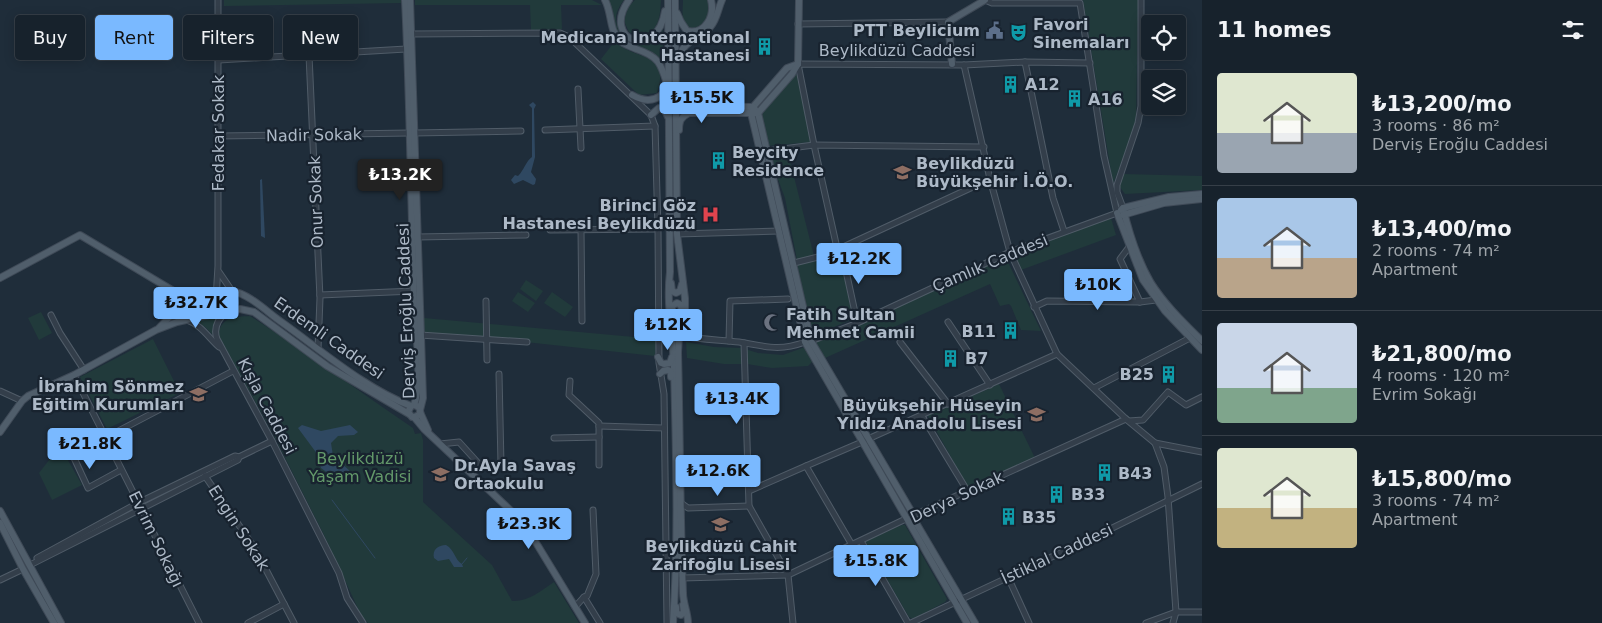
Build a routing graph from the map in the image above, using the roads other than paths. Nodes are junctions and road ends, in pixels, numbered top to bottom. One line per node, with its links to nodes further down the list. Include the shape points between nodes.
1 (218, 0): 13 (street, Fedakar Sokak)
2 (405, 0): 16 (main road, Derviş Eroğlu Caddesi)
3 (410, 0): 16 (main road, Derviş Eroğlu Caddesi)
4 (605, 0): 27 (main road, via 615,34 627,46 655,57)
5 (629, 0): 6 (main road, via 620,15 621,28 628,37 641,41 660,29)
6 (668, 0): 27 (main road)
7 (711, 0): 12 (main road, via 711,18 694,32 683,25)
8 (722, 0): 22 (main road, via 712,25 685,44)
9 (799, 0): 15 (main road)
10 (985, 0): 14 (main road); 23 (street, via 992,3 1080,3)
11 (1141, 0): 49 (street, via 1141,106 1117,186)
12 (675, 3): 22 (main road)
13 (218, 15)
14 (948, 22): 15 (street); 25 (main road)
15 (798, 24): 24 (main road)
16 (408, 34): 17 (main road, Derviş Eroğlu Caddesi); 30 (street, via 560,32)
17 (409, 49): 18 (street); 38 (main road, Derviş Eroğlu Caddesi)
18 (358, 52)
19 (219, 60): 40 (street, Fedakar Sokak)
20 (309, 60): 39 (street, Onur Sokak)
21 (1025, 62): 23 (street, Beylikdüzü Caddesi); 26 (street, Beylikdüzü Caddesi); 55 (street, via 1053,198)
22 (675, 63): 29 (main road)
23 (1090, 63): 50 (street, via 1104,156)
24 (798, 64): 25 (street, Beylikdüzü Caddesi); 31 (main road, Beylikdüzü Caddesi, via 787,68); 41 (street)
25 (952, 64): 26 (street, Beylikdüzü Caddesi)
26 (964, 64): 42 (street)
27 (668, 87): 30 (main road, via 658,98 639,99); 33 (main road)
28 (578, 88): 35 (street)
29 (675, 91): 31 (main road, via 689,106); 45 (main road)
30 (632, 95): 32 (street)
31 (754, 111): 44 (main road); 45 (main road, via 687,114 679,123)
32 (651, 115): 33 (main road, via 660,108); 34 (street)
33 (669, 118): 64 (main road)
34 (655, 126): 35 (street); 51 (street)
35 (579, 129): 36 (street); 43 (street)
36 (545, 130)
37 (521, 131): 38 (street, Nadir Sokak)
38 (411, 133): 39 (street, Nadir Sokak); 58 (main road, Derviş Eroğlu Caddesi)
39 (313, 135): 40 (street, Nadir Sokak); 69 (street, Onur Sokak)
40 (218, 136): 63 (street, Fedakar Sokak)
41 (814, 145): 42 (street); 44 (street); 59 (street)
42 (984, 147): 46 (street)
43 (581, 148)
44 (763, 151): 54 (main road)
45 (675, 160): 56 (main road)
46 (990, 179): 59 (street); 61 (street)
47 (1202, 194): 49 (main road, via 1169,197)
48 (1202, 199): 49 (main road)
49 (1124, 211): 50 (main road); 91 (main road, via 1150,282)
50 (1117, 214): 55 (street, Çamlık Caddesi); 60 (main road)
51 (658, 229): 53 (street); 101 (street)
52 (550, 230): 53 (street)
53 (580, 230): 81 (street)
54 (782, 231): 56 (street); 62 (main road); 93 (main road)
55 (1064, 231): 61 (street, Çamlık Caddesi)
56 (677, 234): 65 (main road)
57 (526, 235): 58 (street)
58 (415, 237): 68 (main road, Derviş Eroğlu Caddesi)
59 (839, 248): 62 (street); 83 (street)
60 (1130, 248): 72 (main road, via 1139,273); 75 (street, via 1120,259)
61 (1010, 252): 77 (street); 83 (street, Çamlık Caddesi)
62 (794, 263): 93 (main road)
63 (218, 266): 67 (street, via 220,275); 71 (street, Fedakar Sokak)
64 (670, 272): 65 (main road, via 674,293 681,289); 84 (main road)
65 (683, 276): 87 (main road, via 685,309)
66 (0, 278): 74 (main road, via 80,235)
67 (232, 291): 71 (main road); 78 (main road, via 235,303); 96 (main road, Erdemli Caddesi, via 255,303)
68 (416, 291): 69 (street); 86 (main road, Derviş Eroğlu Caddesi)
69 (320, 295): 96 (street, Onur Sokak)
70 (788, 299): 90 (street, via 730,301)
71 (216, 300): 74 (main road, via 204,305)
72 (1156, 300): 75 (street); 88 (main road)
73 (486, 301): 89 (street)
74 (190, 302): 76 (main road)
75 (1140, 302): 77 (street, via 1047,301)
76 (179, 307): 80 (main road, via 178,311); 85 (main road)
77 (1034, 307): 100 (street)
78 (231, 310): 80 (main road, Erdemli Caddesi); 98 (street, via 222,316 215,329); 118 (main road, Erdemli Caddesi, via 254,312 327,366)
79 (51, 315): 103 (street)
80 (187, 320): 85 (main road, Erdemli Caddesi); 98 (street, via 203,330)
81 (582, 321)
82 (948, 322): 109 (street)
83 (855, 324): 93 (street, Çamlık Caddesi)
84 (671, 328): 87 (main road, via 672,308 677,303 682,310); 99 (main road)
85 (156, 330): 103 (main road)
86 (418, 335): 89 (street); 116 (main road, Derviş Eroğlu Caddesi, via 418,394); 117 (main road, Derviş Eroğlu Caddesi, via 423,401)
87 (680, 335): 90 (street, Çamlık Caddesi); 144 (main road)
88 (1190, 338): 97 (main road); 110 (street)
89 (486, 339): 92 (street); 102 (street)
90 (729, 341): 95 (street, Çamlık Caddesi)
91 (1202, 341)
92 (528, 342)
93 (808, 342): 95 (street, Çamlık Caddesi, via 780,349); 128 (main road)
94 (900, 342): 115 (street)
95 (744, 343): 140 (street)
96 (318, 349): 116 (main road, Erdemli Caddesi, via 393,399)
97 (1202, 350)
98 (223, 351): 104 (street, Kışla Caddesi)
99 (673, 353): 101 (main road, via 667,364); 114 (main road)
100 (1056, 354): 109 (street); 110 (street)
101 (658, 357): 106 (street)
102 (487, 360)
103 (84, 370): 107 (main road)
104 (233, 371): 126 (street); 129 (street, Kışla Caddesi)
105 (499, 374): 131 (street, via 501,465 479,464 459,442)
106 (660, 374): 114 (main road, via 665,370 671,372); 122 (street, via 664,394)
107 (74, 375): 113 (main road); 126 (street, Evrim Sokağı)
108 (570, 380): 121 (street, via 569,395)
109 (990, 385): 115 (street)
110 (1094, 388): 120 (street)
111 (0, 390): 113 (street)
112 (1202, 397): 120 (street, Derya Sokak, via 1186,405 1168,392 1143,420)
113 (22, 401): 123 (main road)
114 (675, 401): 161 (main road)
115 (948, 404): 119 (street)
116 (412, 406): 117 (main road, via 418,406); 118 (main road, via 408,410)
117 (420, 411): 118 (main road, via 419,416); 124 (main road)
118 (412, 416): 124 (main road, Erdemli Caddesi)
119 (922, 416): 128 (street); 141 (street)
120 (1127, 420): 130 (street); 141 (street, Derya Sokak)
121 (599, 426): 122 (street); 125 (street)
122 (664, 428): 177 (street)
123 (0, 432)
124 (431, 435): 131 (main road)
125 (599, 437): 127 (street); 135 (street)
126 (105, 438): 137 (street, Evrim Sokağı)
127 (554, 438)
128 (865, 440): 136 (street); 149 (main road, via 910,509)
129 (272, 441): 134 (street); 165 (street, Kışla Caddesi)
130 (1155, 443): 133 (street); 142 (street, via 1164,468)
131 (440, 444): 164 (main road, via 524,523)
132 (68, 445): 137 (street, via 88,488)
133 (1202, 452)
134 (239, 457): 138 (street); 143 (street, via 235,456)
135 (599, 465)
136 (806, 466): 140 (street); 152 (street)
137 (121, 470): 143 (street, Evrim Sokağı)
138 (205, 476): 146 (street); 163 (street, Engin Sokak, via 254,547)
139 (1202, 484): 142 (street, İstiklal Caddesi)
140 (749, 491): 145 (street)
141 (968, 492): 149 (street, Derya Sokak)
142 (1168, 500): 156 (street, İstiklal Caddesi); 166 (street)
143 (138, 503): 146 (street, Evrim Sokağı); 153 (street)
144 (681, 503): 145 (street, via 688,508); 157 (main road)
145 (750, 506): 155 (street)
146 (141, 509): 153 (street); 170 (street, Evrim Sokağı)
147 (593, 510): 159 (street, via 596,574)
148 (0, 511): 153 (main road)
149 (910, 518): 151 (street, Derya Sokak); 162 (main road)
150 (0, 523): 154 (main road)
151 (861, 541): 152 (street, Derya Sokak); 181 (street)
152 (852, 545): 155 (street, Derya Sokak)
153 (30, 564): 154 (main road, via 29,570); 169 (main road)
154 (23, 569): 158 (street); 168 (main road)
155 (788, 576): 157 (street); 180 (street)
156 (1008, 577): 162 (street, İstiklal Caddesi); 184 (street)
157 (682, 578): 160 (main road)
158 (0, 580)
159 (584, 597): 164 (street); 176 (street)
160 (683, 597): 161 (main road, via 684,612 680,615 676,613); 179 (main road)
161 (675, 598): 178 (main road)
162 (958, 602): 181 (street, İstiklal Caddesi); 182 (main road); 183 (main road)
163 (284, 604): 171 (street); 172 (street, Engin Sokak)
164 (575, 607): 175 (main road)
165 (353, 608): 173 (street); 174 (street)
166 (1176, 612): 167 (street); 185 (street); 186 (street)
167 (1202, 612)
168 (54, 623)
169 (61, 623)
170 (199, 623)
171 (248, 623)
172 (294, 623)
173 (358, 623)
174 (363, 623)
175 (585, 623)
176 (600, 623)
177 (667, 623)
178 (673, 623)
179 (688, 623)
180 (793, 623)
181 (910, 623)
182 (967, 623)
183 (975, 623)
184 (1029, 623)
185 (1146, 623)
186 (1173, 623)

